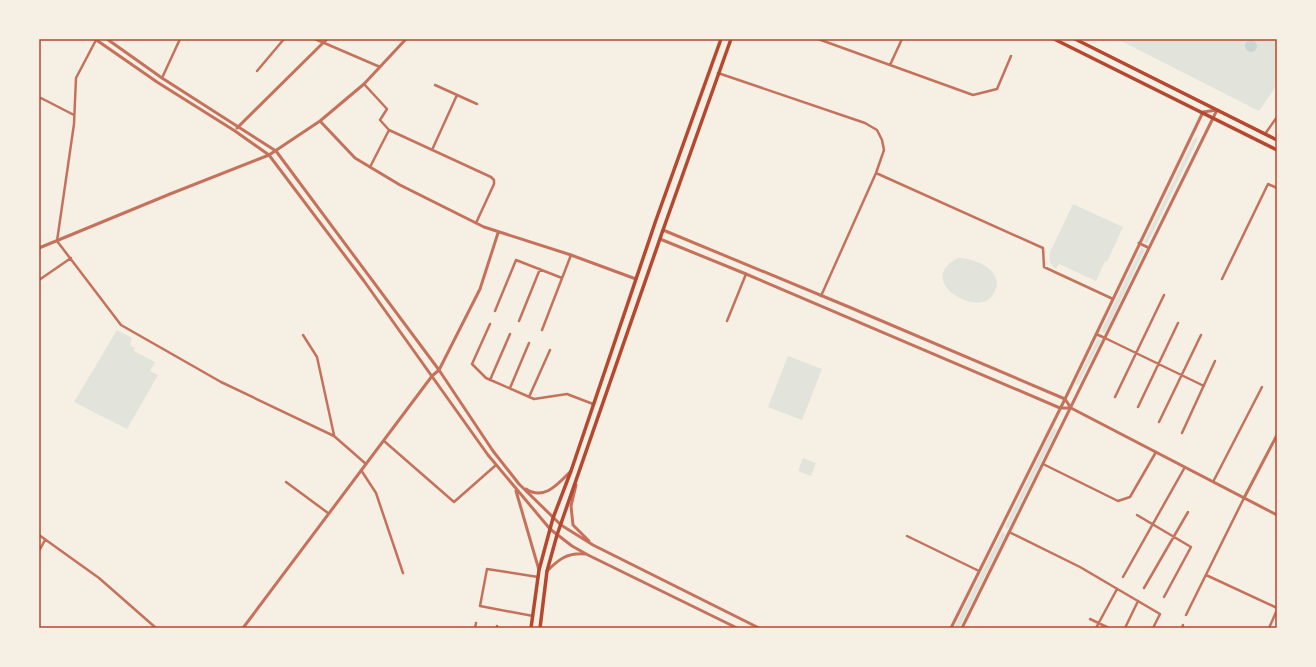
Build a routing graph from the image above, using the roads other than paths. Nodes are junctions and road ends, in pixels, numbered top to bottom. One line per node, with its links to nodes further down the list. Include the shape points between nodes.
1 (107, 39): 20 (street)
2 (180, 39): 20 (street)
3 (284, 39): 18 (street)
4 (315, 39): 14 (street)
5 (327, 39): 14 (street)
6 (406, 39): 17 (street)
7 (721, 39): 59 (main road)
8 (731, 39): 19 (main road)
9 (818, 39): 16 (street)
10 (902, 39): 16 (street)
11 (1054, 39): 27 (main road)
12 (1075, 39): 26 (main road)
13 (95, 40): 28 (street, via 76,78); 34 (street)
14 (323, 43): 17 (street); 32 (street)
15 (1011, 56): 16 (street, via 997,89 973,95)
16 (890, 65)
17 (380, 68): 21 (street)
18 (257, 71)
19 (718, 74): 42 (street, via 871,125 877,130 884,150); 45 (main road)
20 (162, 78): 32 (street)
21 (364, 84): 31 (street); 33 (street, via 387,109 380,120)
22 (435, 85): 23 (street)
23 (457, 95): 25 (street); 37 (street)
24 (39, 99): 28 (street)
25 (477, 104)
26 (1217, 110): 27 (street); 30 (street); 35 (main road)
27 (1203, 112): 30 (main road); 51 (street)
28 (74, 115): 49 (street)
29 (1277, 117): 35 (street)
30 (1213, 118): 38 (main road); 53 (street)
31 (320, 121): 39 (street); 41 (street, via 355,158)
32 (239, 127): 34 (street); 39 (street)
33 (389, 130): 37 (street); 41 (street)
34 (235, 131): 40 (street)
35 (1265, 134): 36 (main road)
36 (1277, 140)
37 (432, 150): 44 (street, via 494,180)
38 (1277, 150)
39 (276, 151): 40 (street); 81 (street)
40 (269, 154): 49 (street); 82 (street)
41 (370, 167): 44 (street)
42 (876, 173): 63 (street); 64 (street, via 1043,248 1044,267)
43 (1277, 188): 60 (street, via 1268,184)
44 (475, 223): 46 (street)
45 (662, 230): 47 (street); 48 (main road)
46 (498, 233): 54 (street); 81 (street, via 480,289)
47 (672, 234): 50 (street); 63 (street)
48 (660, 239): 50 (street); 109 (main road)
49 (57, 241): 52 (street); 55 (street)
50 (668, 243): 57 (street)
51 (1139, 243): 53 (street); 64 (street)
52 (39, 248)
53 (1149, 248): 75 (street)
54 (571, 255): 58 (street); 59 (street)
55 (71, 258): 61 (street); 98 (street, via 121,325 220,382)
56 (540, 269): 58 (street); 65 (street, via 516,260); 66 (street)
57 (746, 274): 67 (street); 93 (street)
58 (562, 278): 70 (street)
59 (636, 279): 91 (main road)
60 (1222, 279)
61 (39, 280)
62 (1164, 295): 78 (street)
63 (821, 296): 90 (street)
64 (1112, 299): 72 (street)
65 (495, 311)
66 (519, 321)
67 (727, 321)
68 (1178, 323): 80 (street)
69 (490, 324): 84 (street, via 472,364)
70 (542, 330)
71 (510, 334): 84 (street)
72 (1096, 334): 75 (street); 90 (street)
73 (303, 335): 98 (street, via 317,357)
74 (1201, 335): 83 (street)
75 (1105, 338): 78 (street); 94 (street)
76 (530, 343): 87 (street)
77 (550, 350): 88 (street)
78 (1136, 353): 80 (street); 89 (street)
79 (1216, 361): 85 (street)
80 (1158, 364): 83 (street); 92 (street)
81 (439, 370): 82 (street); 111 (street, via 493,451)
82 (432, 376): 100 (street); 104 (street)
83 (1182, 376): 85 (street); 95 (street)
84 (490, 380): 87 (street)
85 (1204, 386): 96 (street)
86 (1262, 387): 110 (street)
87 (510, 388): 88 (street)
88 (529, 397): 91 (street, via 534,399 567,394)
89 (1115, 397)
90 (1065, 399): 93 (street); 94 (street)
91 (593, 404): 107 (main road)
92 (1138, 407)
93 (1060, 408): 94 (street); 121 (street)
94 (1071, 408): 101 (street); 103 (street)
95 (1159, 422)
96 (1182, 433)
97 (1277, 435): 99 (street)
98 (334, 436): 102 (street)
99 (1276, 440): 113 (street)
100 (384, 441): 102 (street); 104 (street, via 454,502)
101 (1156, 452): 103 (street, via 1130,497 1118,501); 105 (street)
102 (366, 464): 106 (street)
103 (1043, 464): 123 (street)
104 (496, 465): 112 (street)
105 (1185, 467): 110 (street); 119 (street)
106 (361, 470): 115 (street); 135 (street, via 376,493)
107 (571, 471): 111 (street, via 552,490 544,493 537,494); 118 (main road)
108 (286, 482): 115 (street)
109 (576, 482): 120 (main road); 129 (street, via 571,506 573,525)
110 (1213, 482): 113 (street)
111 (519, 484): 118 (street)
112 (516, 489): 122 (street); 132 (street)
113 (1244, 498): 117 (street); 136 (street)
114 (1188, 512): 127 (street)
115 (328, 513): 150 (street)
116 (1137, 515): 119 (street)
117 (1277, 515)
118 (553, 518): 120 (street); 122 (main road)
119 (1152, 524): 127 (street); 138 (street)
120 (561, 525): 125 (main road); 129 (street)
121 (1001, 528): 123 (street); 134 (street)
122 (550, 529): 125 (street); 132 (main road)
123 (1009, 532): 140 (street, via 1080,567); 157 (street)
124 (39, 535): 128 (street)
125 (557, 535): 131 (street); 133 (main road)
126 (907, 536): 134 (street)
127 (1174, 536): 139 (street); 141 (street, via 1191,547)
128 (45, 540): 130 (street); 149 (street, via 99,578)
129 (593, 545): 155 (street)
130 (39, 551)
131 (588, 555): 133 (street, via 576,553 563,558); 154 (street)
132 (539, 570): 137 (main road)
133 (547, 571): 153 (main road)
134 (979, 571): 156 (street)
135 (403, 573)
136 (1206, 575): 143 (street); 144 (street)
137 (538, 577): 145 (main road); 145 (street, via 487,569 480,606)
138 (1123, 577)
139 (1144, 588)
140 (1117, 589): 142 (street); 148 (street)
141 (1164, 597)
142 (1138, 601): 160 (street); 161 (street, via 1160,614)
143 (1277, 609): 162 (street)
144 (1186, 615)
145 (533, 616): 152 (main road)
146 (1090, 619): 148 (street)
147 (476, 622): 151 (street)
148 (1099, 623): 158 (street); 159 (street)
149 (156, 628)
150 (243, 628)
151 (475, 628)
152 (531, 628)
153 (540, 628)
154 (737, 628)
155 (759, 628)
156 (951, 628)
157 (962, 628)
158 (1096, 628)
159 (1109, 628)
160 (1125, 628)
161 (1153, 628)
162 (1269, 628)

